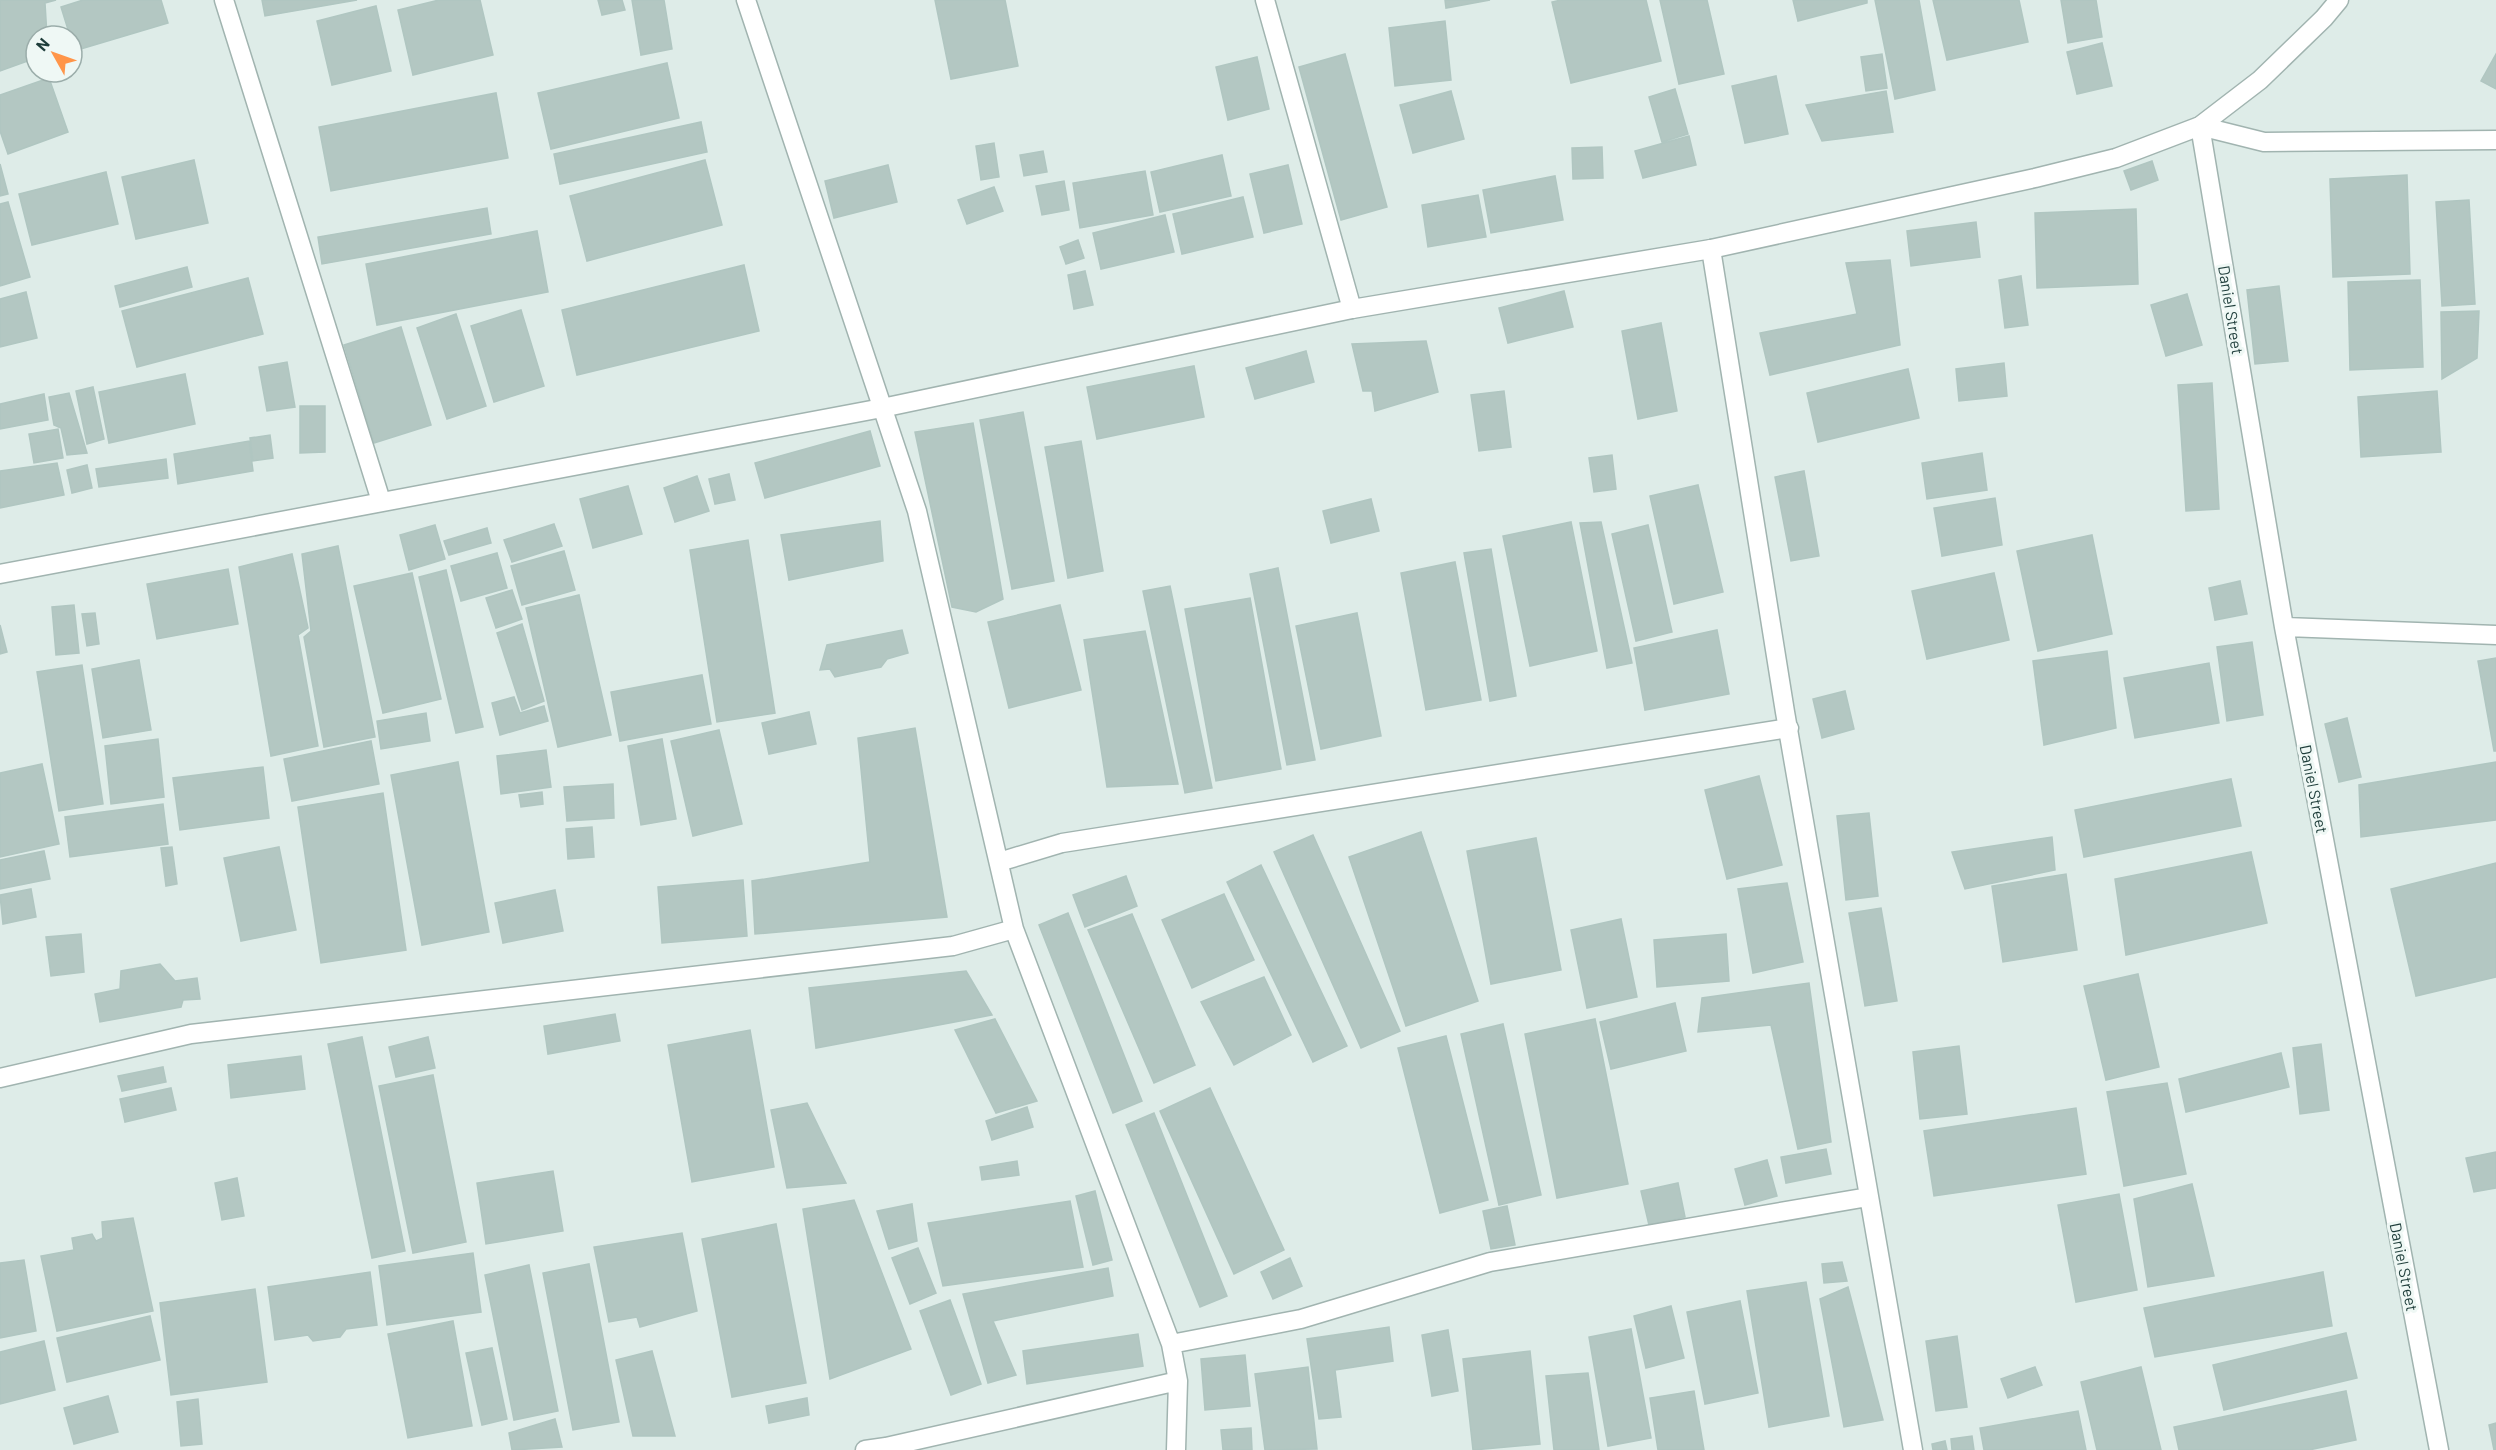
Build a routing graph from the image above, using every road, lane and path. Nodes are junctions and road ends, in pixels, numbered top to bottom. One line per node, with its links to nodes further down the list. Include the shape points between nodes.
1 (224, 0): 10 (street)
2 (746, 0): 9 (street)
3 (1265, 0): 8 (street)
4 (2339, 0): 5 (street, via 2260,80)
5 (2200, 126): 6 (street, via 2264,142); 7 (street, via 2093,164); 12 (street, Daniel Street)
6 (2496, 140)
7 (1711, 249): 8 (street); 14 (street)
8 (1352, 309): 9 (street)
9 (882, 408): 10 (street); 15 (street, via 917,511)
10 (381, 501): 11 (street)
11 (0, 574)
12 (2284, 627): 13 (street); 24 (street, Daniel Street)
13 (2496, 635)
14 (1788, 728): 15 (street, via 1062,843); 18 (street)
15 (999, 862): 16 (street)
16 (1014, 929): 17 (street, via 952,946 191,1035); 19 (street)
17 (0, 1078)
18 (1868, 1197): 19 (street, via 1490,1262 1301,1319); 23 (street)
19 (1171, 1344): 20 (street)
20 (1178, 1381): 21 (street); 22 (street)
21 (865, 1450)
22 (1176, 1450)
23 (1913, 1450)
24 (2439, 1450)

